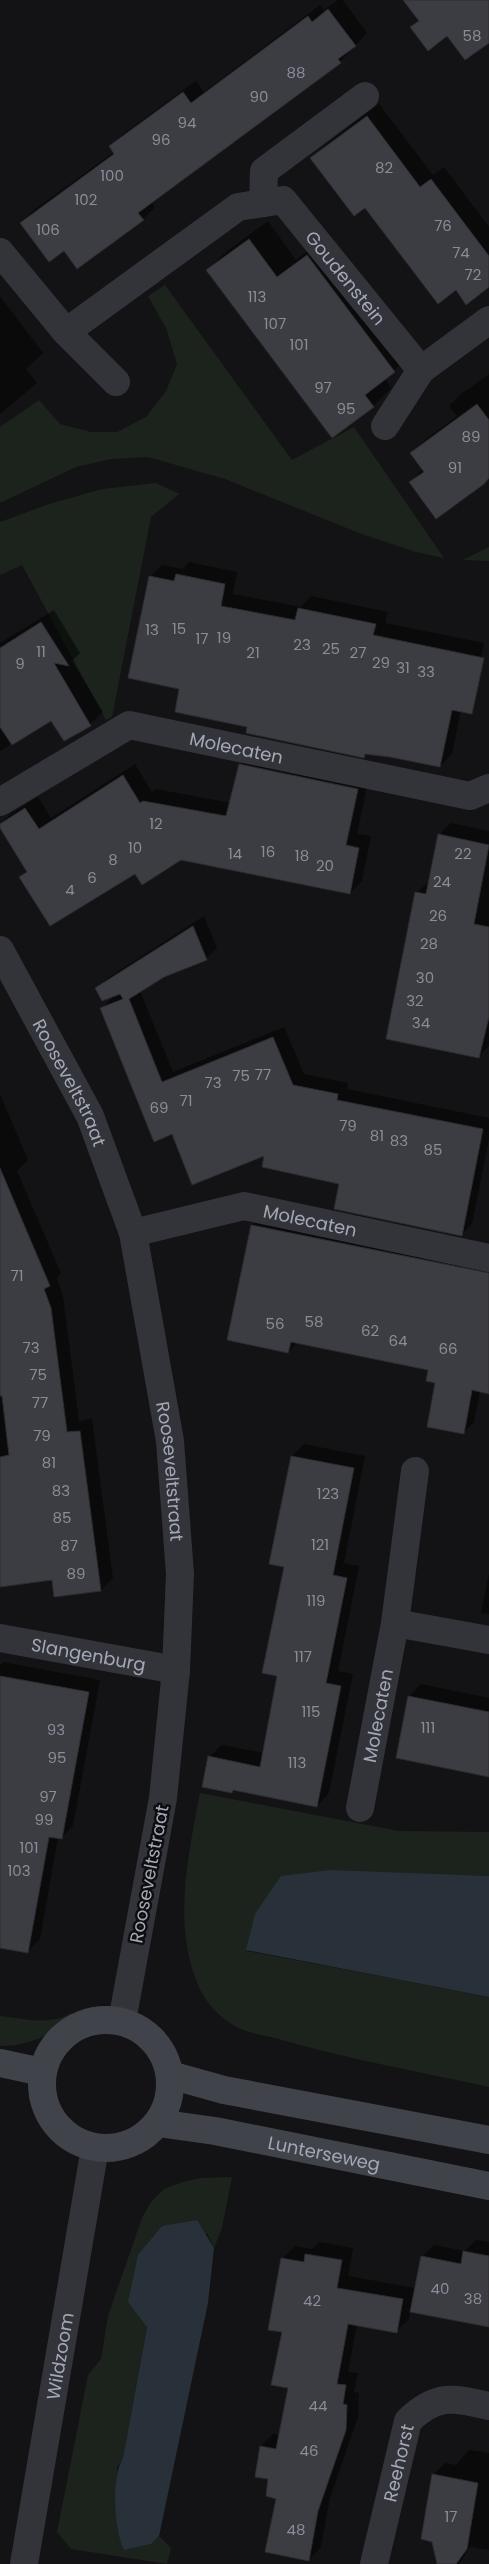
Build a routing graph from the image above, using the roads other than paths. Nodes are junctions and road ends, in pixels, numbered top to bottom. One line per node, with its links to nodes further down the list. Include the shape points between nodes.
1 (365, 96): 2 (street, via 264,171)
2 (263, 203): 5 (street, Goudenstein, via 238,207); 6 (street, Goudenstein, via 283,200)
3 (0, 252): 5 (street)
4 (489, 320): 6 (street)
5 (66, 332): 7 (street)
6 (421, 370): 8 (street)
7 (116, 382)
8 (385, 426)
9 (489, 788): 10 (street, Molecaten, via 470,796 129,725)
10 (0, 802)
11 (0, 950): 12 (street, Rooseveltstraat, via 90,1116)
12 (132, 1233): 13 (street, Molecaten, via 244,1206); 18 (street, Rooseveltstraat, via 170,1440 180,1574)
13 (489, 1258)
14 (415, 1471): 15 (street, Molecaten)
15 (396, 1623): 17 (street); 19 (street, Molecaten)
16 (0, 1638): 18 (street, Slangenburg)
17 (489, 1640)
18 (176, 1670): 20 (street, Rooseveltstraat, via 163,1798)
19 (360, 1808)
20 (122, 2021): 22 (main road, via 87,2022 58,2041); 23 (main road, via 145,2032 162,2051)
21 (0, 2063): 22 (main road)
22 (42, 2072): 26 (main road, via 45,2106 64,2134)
23 (170, 2075): 24 (main road, via 169,2100); 25 (main road, via 224,2090)
24 (158, 2123): 26 (main road, via 141,2139 119,2148); 27 (main road, Lunterseweg, via 215,2131)
25 (489, 2140)
26 (94, 2148): 29 (street, Wildzoom)
27 (489, 2186)
28 (489, 2406): 30 (street, Reehorst, via 451,2398 420,2408 408,2421)
29 (24, 2564)
30 (374, 2564)

